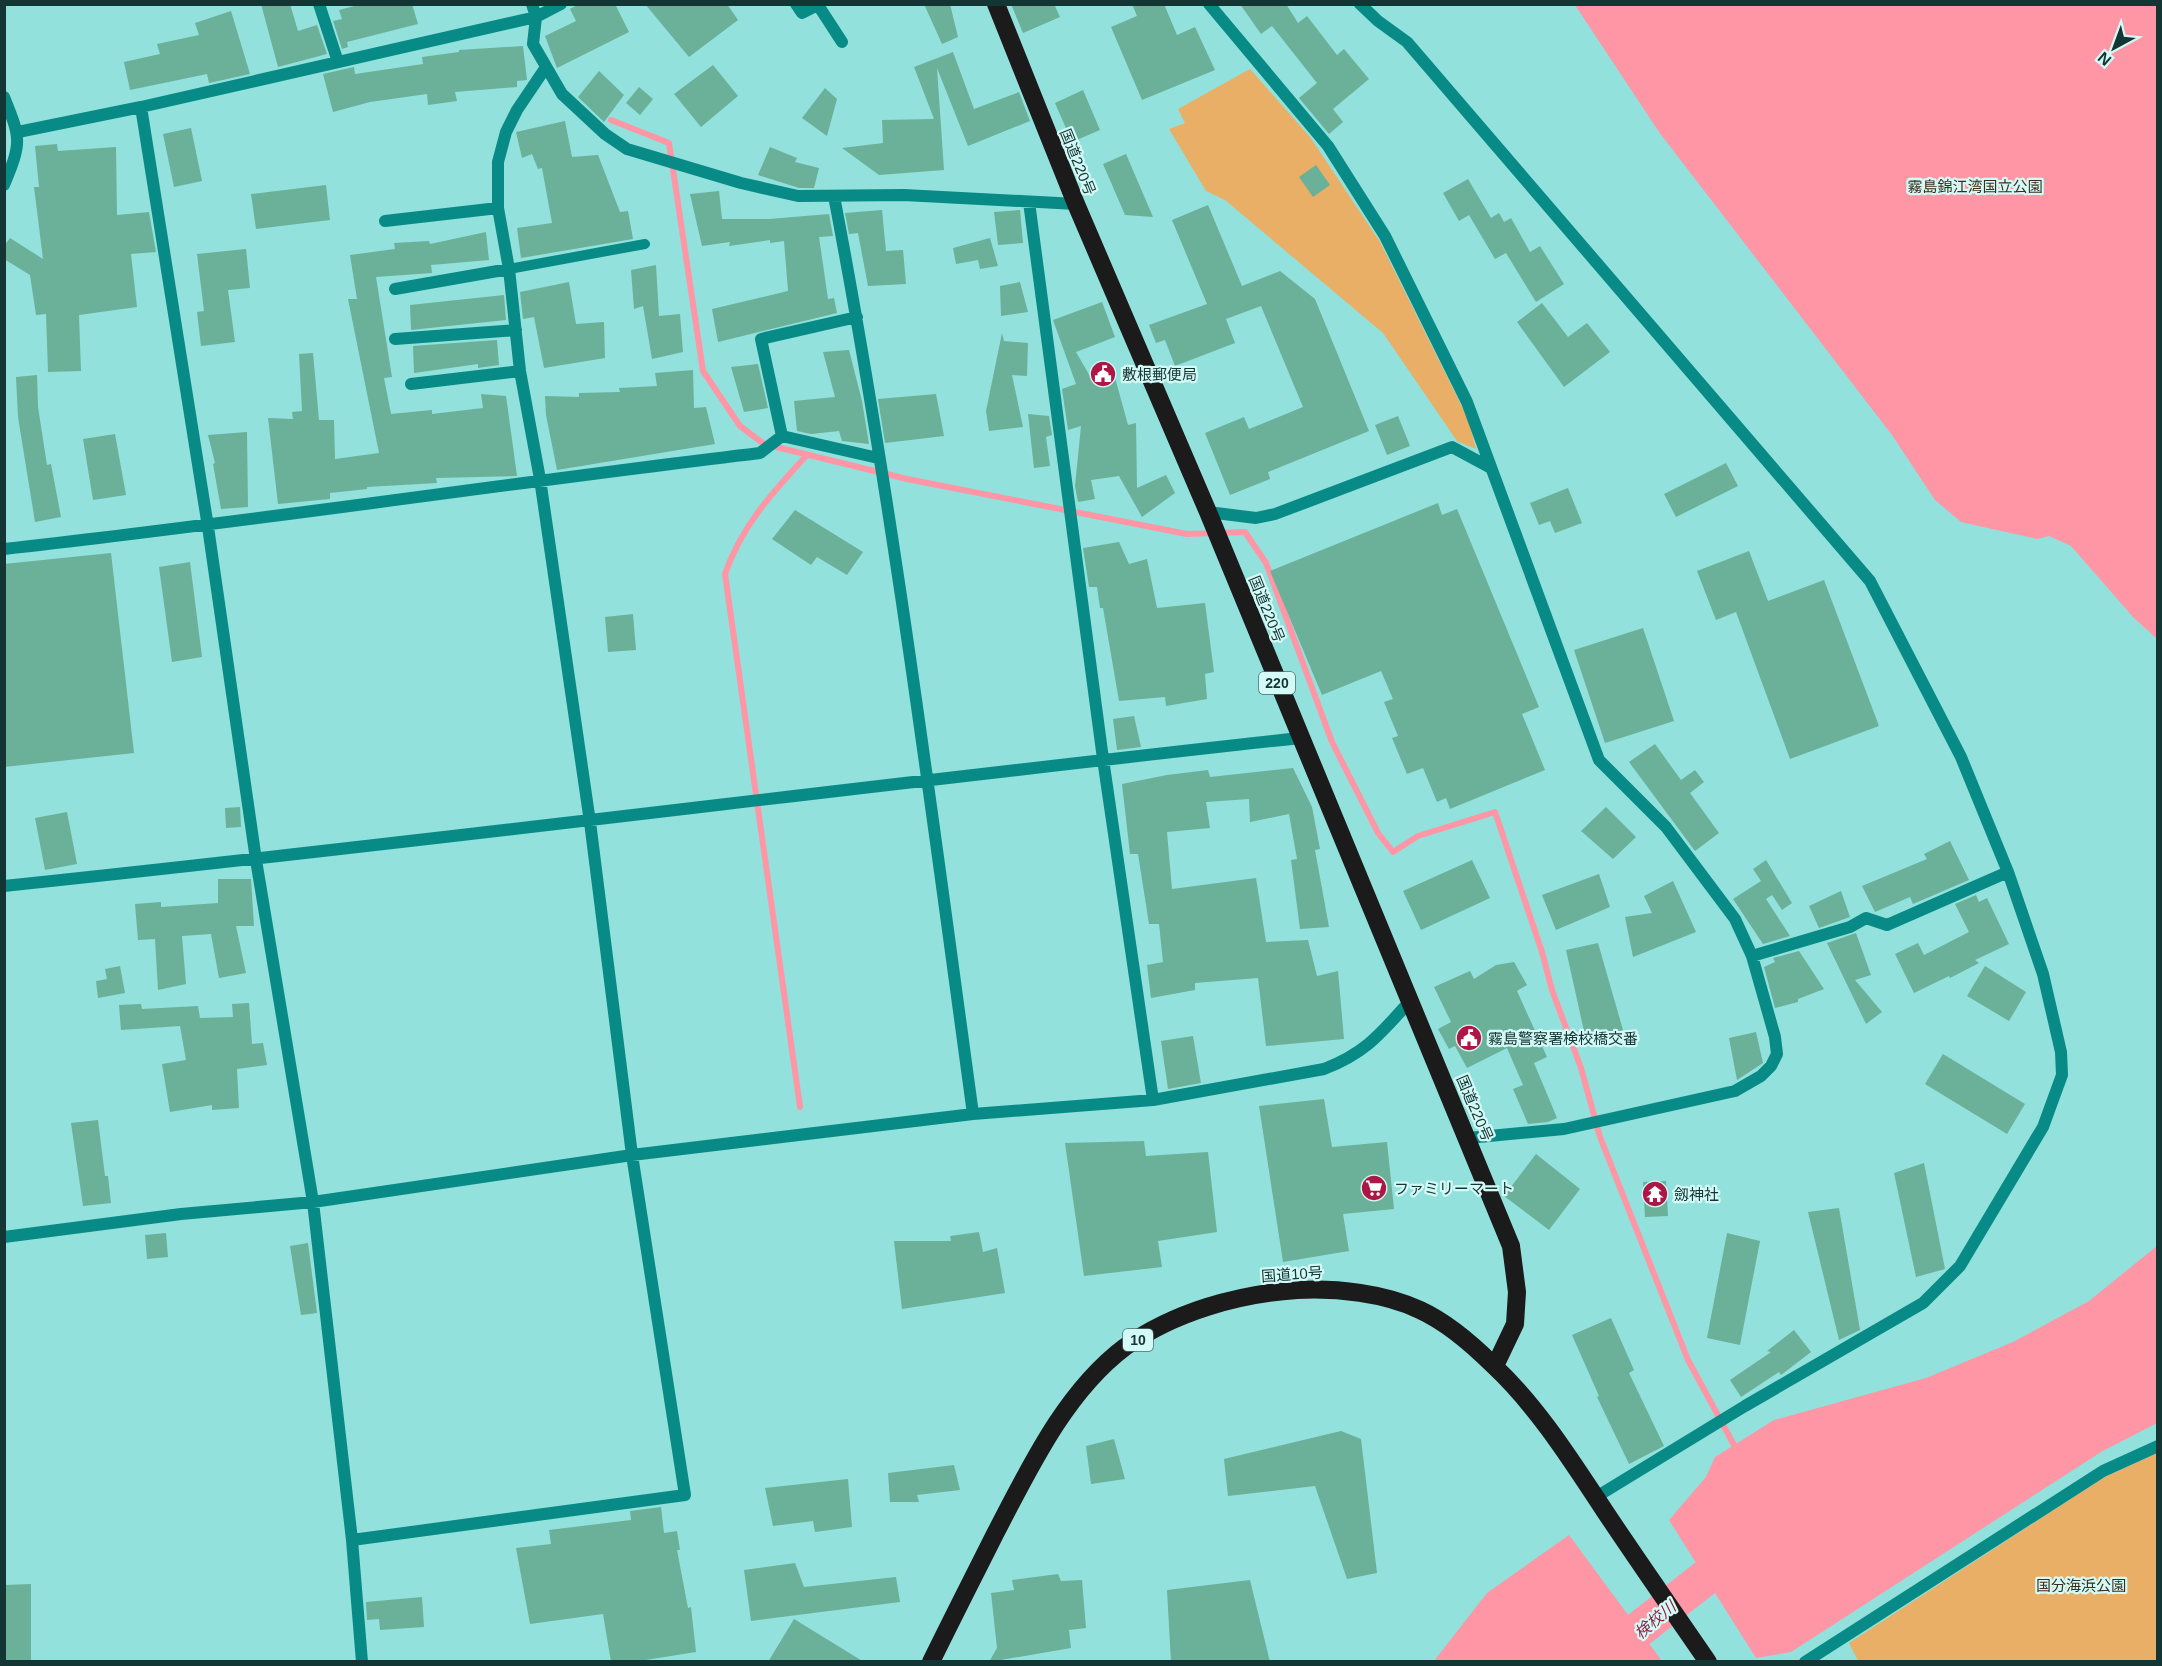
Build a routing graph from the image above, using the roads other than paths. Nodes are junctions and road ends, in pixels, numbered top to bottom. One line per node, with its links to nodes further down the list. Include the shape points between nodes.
1 (319, 4): 10 (street)
2 (532, 4): 8 (street)
3 (561, 4): 8 (street)
4 (796, 4): 9 (street, via 802,13 818,5)
5 (996, 4): 18 (highway, 国道220号 / 220)
6 (1209, 4): 31 (street, via 1328,146 1356,187 1403,271 1462,392)
7 (1360, 4): 41 (street, via 1407,42 1870,582 1960,757)
8 (536, 17): 10 (street); 11 (street, via 533,44)
9 (842, 42)
10 (338, 62): 13 (street)
11 (546, 67): 16 (street, via 562,94 627,149 775,191 798,196); 19 (street, via 506,132 498,162)
12 (4, 97): 14 (street)
13 (141, 107): 14 (street); 34 (street)
14 (18, 132): 15 (street, via 18,153)
15 (4, 185)
16 (834, 195): 17 (street); 24 (street)
17 (1029, 202): 18 (street); 37 (street)
18 (1076, 204): 33 (highway, 国道220号 / 220)
19 (498, 208): 20 (street); 22 (street)
20 (385, 220)
21 (645, 244): 22 (lane)
22 (509, 269): 23 (street); 25 (street)
23 (395, 289)
24 (857, 317): 29 (street, via 761,339); 30 (street)
25 (516, 330): 26 (street); 27 (street)
26 (394, 339)
27 (520, 371): 28 (street); 32 (street)
28 (411, 384)
29 (782, 436): 30 (street); 32 (street, via 760,453)
30 (878, 458): 38 (street)
31 (1491, 468): 33 (street, via 1452,447 1275,514 1256,518); 43 (street, via 1599,760 1666,827 1735,919)
32 (540, 479): 34 (street); 39 (street)
33 (1208, 512): 36 (highway, 国道220号 / 220)
34 (208, 527): 35 (street); 40 (street)
35 (4, 549)
36 (1300, 738): 37 (street); 44 (highway, 国道220号 / 220)
37 (1103, 759): 38 (street); 45 (street)
38 (927, 778): 39 (street); 46 (street)
39 (590, 822): 40 (street); 48 (street)
40 (256, 860): 42 (street); 49 (street)
41 (2008, 872): 43 (street, via 1887,926 1866,918 1850,927); 53 (street, via 2043,974 2061,1052 2062,1075 2043,1127 1960,1266 1923,1303 1744,1406)
42 (4, 886)
43 (1752, 957): 47 (street, via 1778,1054 1761,1076 1735,1091 1602,1121 1564,1129)
44 (1410, 1001): 45 (street, via 1366,1048 1324,1069); 47 (highway, 国道220号 / 220)
45 (1153, 1100): 46 (street)
46 (973, 1114): 48 (street)
47 (1468, 1138): 51 (highway, 国道220号 / 220, via 1511,1246 1517,1293 1515,1324)
48 (632, 1155): 49 (street); 54 (street, via 685,1495)
49 (313, 1202): 50 (street); 54 (street)
50 (4, 1237)
51 (1495, 1366): 53 (highway, 国道10号 / 10, via 1541,1419); 56 (highway, 国道10号 / 10, via 1421,1310 1374,1296 1323,1288 1267,1292 1206,1307 1160,1326 1124,1348 1087,1385 1055,1427 1026,1474)
52 (2157, 1446): 58 (street, via 2103,1471)
53 (1600, 1504): 57 (highway, 国道10号 / 10)
54 (352, 1540): 55 (street)
55 (362, 1662)
56 (931, 1662)
57 (1708, 1662)
58 (1805, 1662)

